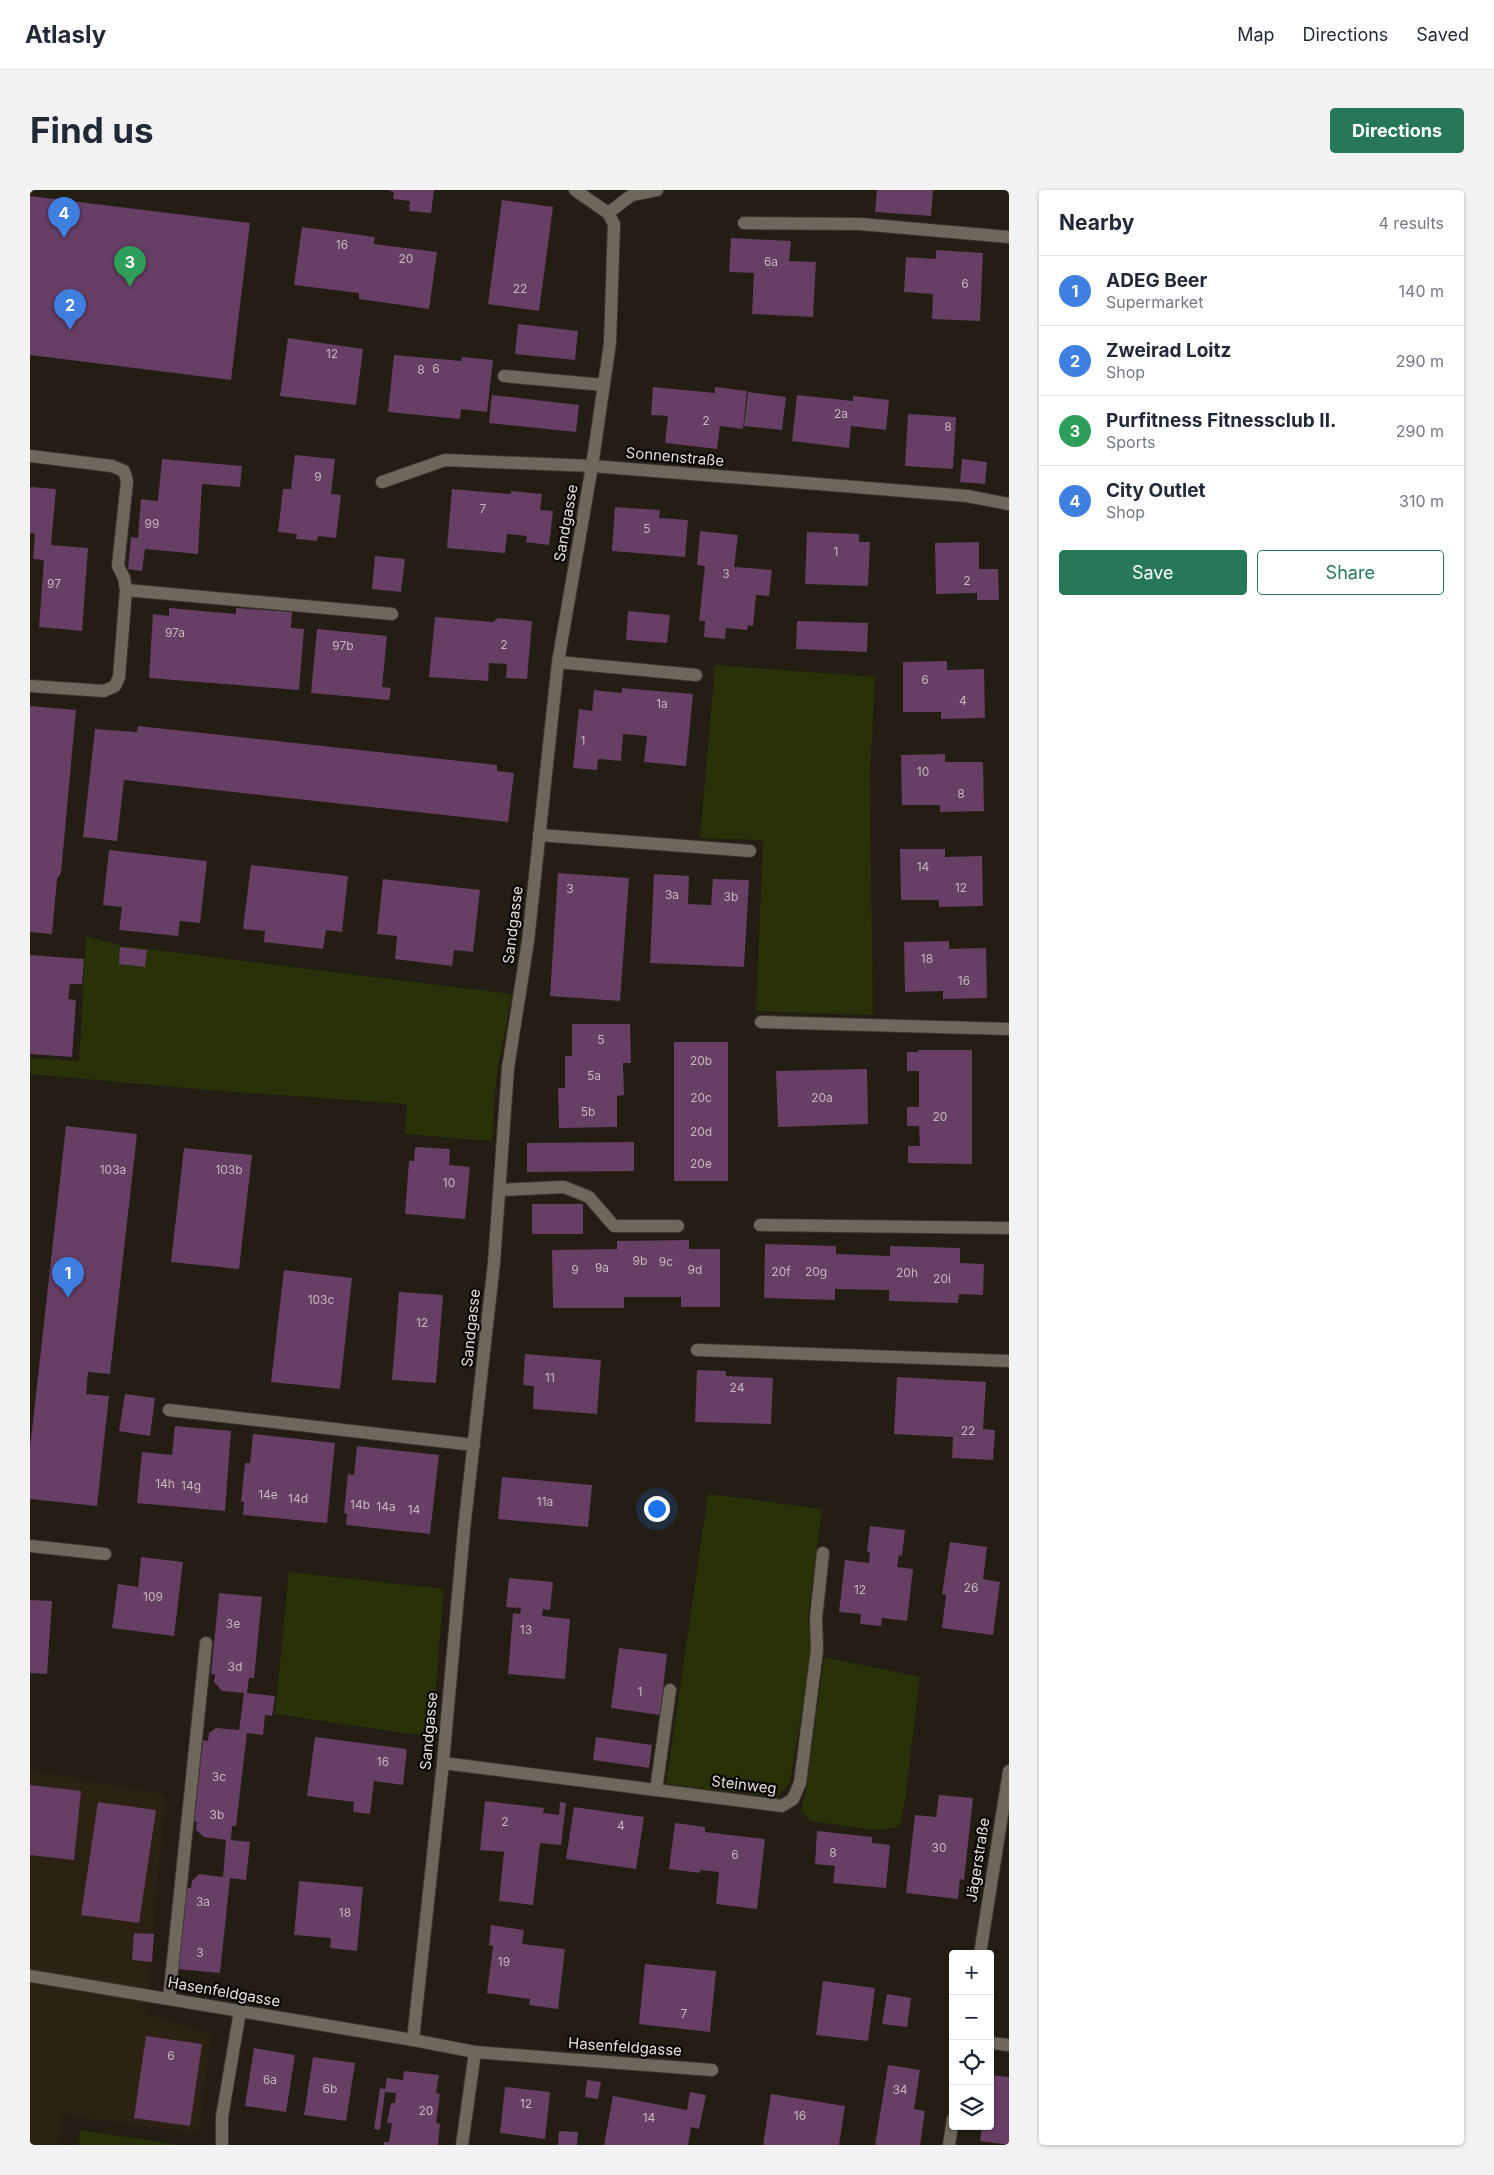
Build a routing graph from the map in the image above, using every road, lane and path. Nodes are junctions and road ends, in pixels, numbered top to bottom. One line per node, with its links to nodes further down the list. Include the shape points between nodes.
1 (575, 190): 3 (street)
2 (657, 190): 3 (street, via 632,195)
3 (608, 213): 7 (street, via 615,234 610,342)
4 (744, 223): 5 (street, via 860,224)
5 (1009, 237)
6 (504, 376): 7 (street)
7 (604, 385): 9 (street)
8 (30, 456): 12 (street, via 112,466 124,471 127,481 118,566)
9 (592, 466): 10 (street, Sonnenstraße, via 445,460); 11 (street, Sonnenstraße, via 967,496); 14 (street, Sandgasse)
10 (382, 482)
11 (1009, 504)
12 (126, 590): 13 (street); 16 (street, via 119,677 115,686 104,691)
13 (392, 614)
14 (558, 662): 15 (street); 17 (street, Sandgasse)
15 (696, 675)
16 (30, 686)
17 (540, 835): 18 (street); 21 (street, Sandgasse, via 528,941 508,1068)
18 (750, 851)
19 (761, 1022): 20 (street)
20 (1009, 1029)
21 (500, 1190): 23 (street, via 564,1187 589,1197 614,1226); 28 (street, Sandgasse)
22 (760, 1225): 24 (street)
23 (678, 1226)
24 (1009, 1228)
25 (697, 1350): 26 (street)
26 (1009, 1361)
27 (169, 1410): 28 (street)
28 (474, 1445): 34 (street, Sandgasse)
29 (30, 1546): 31 (street)
30 (823, 1553): 36 (street, Steinweg, via 816,1618 817,1650 800,1783 793,1799 782,1806)
31 (105, 1554)
32 (206, 1643): 39 (street)
33 (670, 1690): 36 (street)
34 (443, 1763): 36 (street, Steinweg); 41 (street, Sandgasse)
35 (1009, 1771): 37 (street, Jägerstraße)
36 (656, 1790)
37 (981, 1950)
38 (30, 1976): 39 (street, Hasenfeldgasse)
39 (169, 1998): 40 (street, Hasenfeldgasse)
40 (240, 2011): 41 (street, Hasenfeldgasse); 47 (street, via 222,2117)
41 (413, 2040): 44 (street)
42 (994, 2043): 43 (street)
43 (1009, 2045)
44 (475, 2052): 45 (street, Hasenfeldgasse); 48 (street)
45 (712, 2070)
46 (951, 2130): 49 (street)
47 (222, 2145)
48 (462, 2145)
49 (949, 2145)

